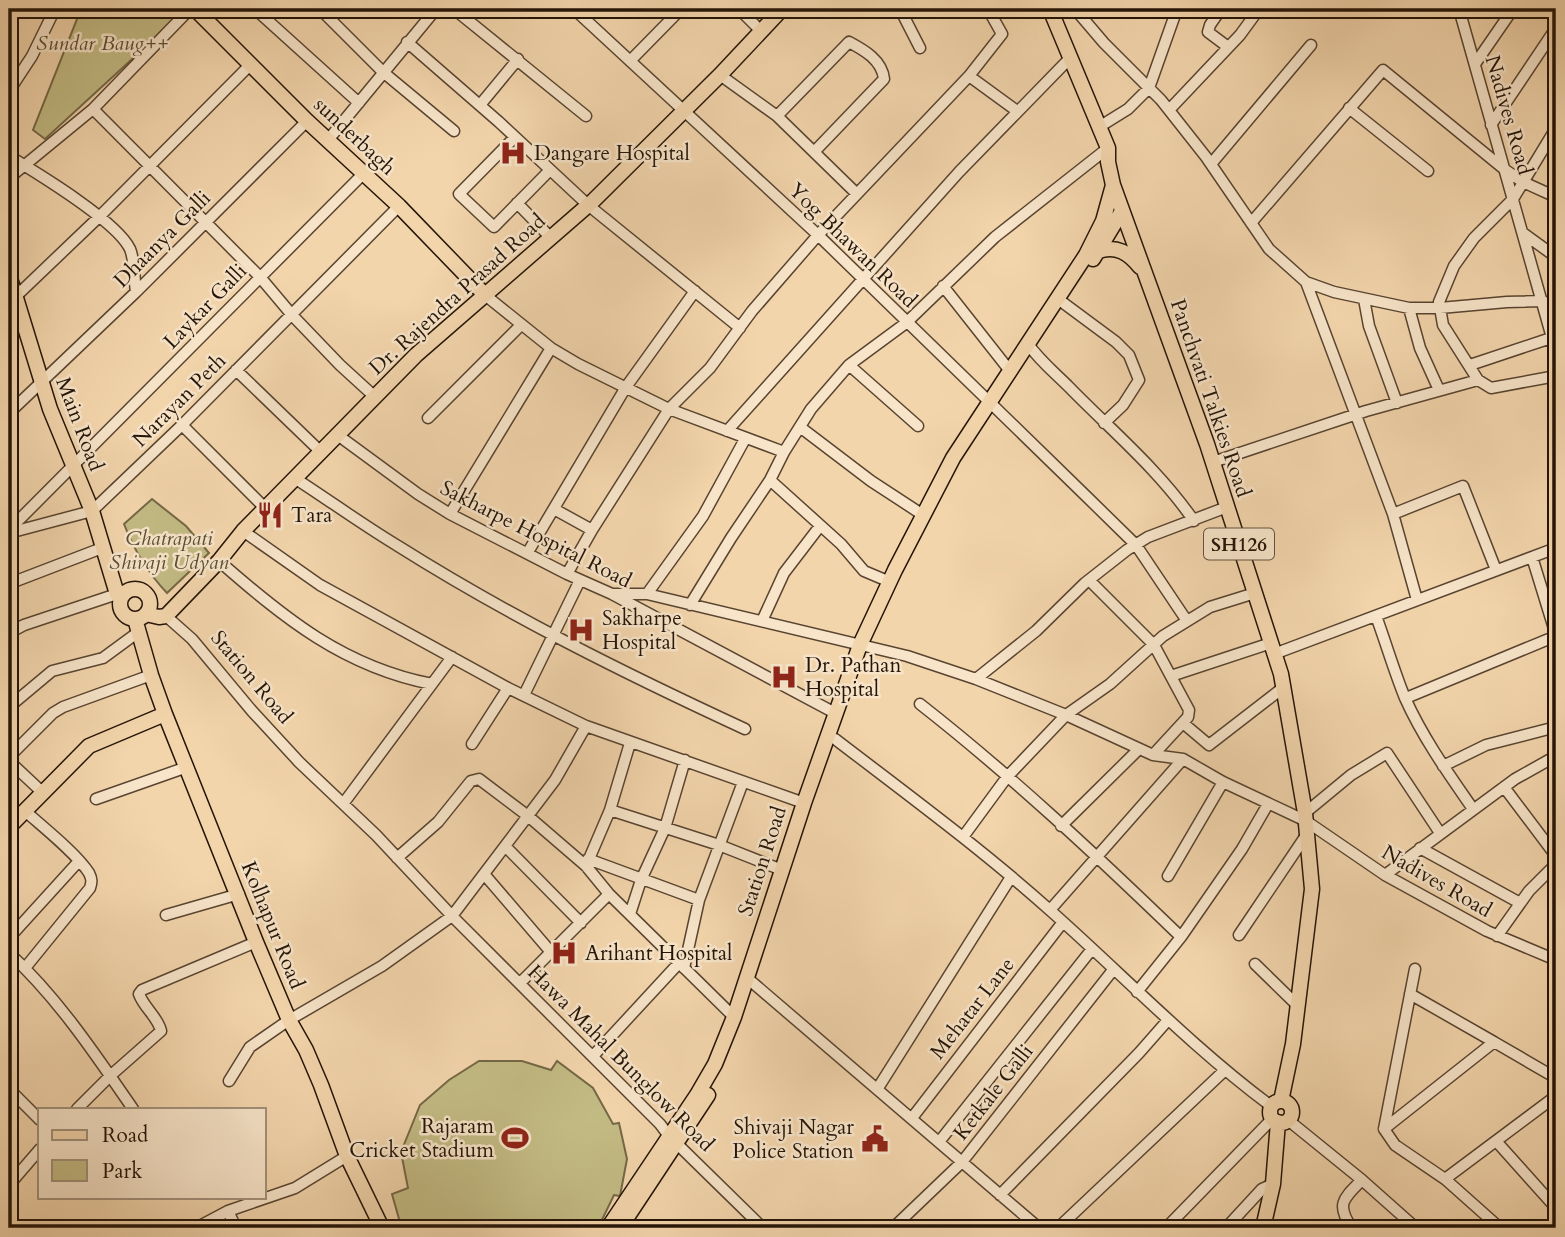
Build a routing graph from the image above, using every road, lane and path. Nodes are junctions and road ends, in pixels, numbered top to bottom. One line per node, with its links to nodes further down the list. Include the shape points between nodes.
1 (55, 9): 35 (street)
2 (255, 9): 36 (street)
3 (321, 9): 31 (street)
4 (436, 9): 22 (street)
5 (454, 9): 27 (street)
6 (574, 9): 28 (street, Yog Bhawan Road)
7 (681, 9): 28 (street)
8 (738, 9): 21 (street)
9 (782, 9): 21 (main road, Dr. Rajendra Prasad Road)
10 (900, 9): 25 (street)
11 (988, 9): 33 (street, via 1002,34)
12 (1050, 9): 26 (main road, Panchvati Talkies Road / SH126)
13 (1075, 9): 34 (street)
14 (1177, 9): 34 (street)
15 (1221, 9): 24 (street, via 1208,33)
16 (1259, 9): 24 (street)
17 (1459, 9): 29 (street, Nadives Road)
18 (1513, 9): 29 (street)
19 (197, 10): 30 (main road, sunderbagh); 39 (street)
20 (1556, 28): 46 (street)
21 (761, 31): 32 (main road, Dr. Rajendra Prasad Road)
22 (407, 42): 31 (street); 37 (street)
23 (1311, 45): 55 (street)
24 (1228, 47): 40 (street)
25 (920, 48)
26 (1072, 57): 42 (street); 47 (main road, Panchvati Talkies Road / SH126)
27 (518, 59): 37 (street); 43 (street)
28 (630, 61): 41 (street, Yog Bhawan Road)
29 (1475, 64): 46 (street, Nadives Road)
30 (250, 65): 45 (main road, sunderbagh); 57 (street)
31 (383, 72): 36 (street); 49 (street)
32 (720, 75): 41 (main road, Dr. Rajendra Prasad Road); 44 (street)
33 (969, 76): 42 (street); 65 (street)
34 (1149, 88): 40 (street); 47 (street)
35 (9, 91)
36 (359, 103): 51 (street)
37 (480, 105): 50 (street)
38 (1349, 108): 59 (street, via 1383,70); 60 (street); 74 (street)
39 (93, 109): 56 (street); 57 (street)
40 (1168, 110): 55 (street)
41 (684, 111): 69 (main road, Dr. Rajendra Prasad Road); 76 (street, Yog Bhawan Road)
42 (1017, 111): 83 (street)
43 (586, 116)
44 (777, 116): 53 (street); 53 (street, via 849,42 875,59 884,79)
45 (307, 121): 51 (main road, sunderbagh); 73 (street, Dhaanya Galli)
46 (1492, 125): 59 (street, Nadives Road)
47 (1099, 127): 52 (main road, Panchvati Talkies Road / SH126)
48 (1556, 128): 63 (street)
49 (454, 131)
50 (515, 137): 58 (street); 68 (street, via 459,194 494,227)
51 (328, 140): 61 (main road, sunderbagh)
52 (1108, 148): 64 (main road, Panchvati Talkies Road / SH126); 85 (street, via 995,236)
53 (814, 152): 65 (street)
54 (9, 156): 56 (street)
55 (1211, 164): 74 (street)
56 (24, 165): 62 (street); 72 (street)
57 (150, 166): 72 (street); 73 (street)
58 (550, 170): 68 (street); 69 (street)
59 (1504, 170): 63 (street); 67 (street, Nadives Road)
60 (1428, 172)
61 (364, 173): 70 (main road, sunderbagh); 82 (street, Laykar Galli)
62 (9, 178)
63 (1523, 182): 66 (street); 67 (street)
64 (1113, 185): 71 (main road, Panchvati Talkies Road / SH126); 91 (main road, via 1098,234)
65 (857, 194): 76 (street)
66 (1556, 197)
67 (1513, 199): 75 (street, Nadives Road); 95 (street, via 1454,266)
68 (517, 203): 77 (street)
69 (588, 205): 77 (main road, Dr. Rajendra Prasad Road); 86 (street)
70 (399, 206): 88 (main road, sunderbagh); 96 (street, Narayan Peth)
71 (1122, 211): 78 (main road); 80 (main road, Panchvati Talkies Road / SH126)
72 (100, 216): 87 (street, via 130,249); 90 (street)
73 (205, 223): 82 (street); 87 (street, Dhaanya Galli)
74 (1251, 223): 84 (street, via 1269,249)
75 (1523, 233): 79 (street); 92 (street, Nadives Road)
76 (818, 236): 83 (street, Yog Bhawan Road); 99 (street)
77 (551, 239): 88 (main road, Dr. Rajendra Prasad Road)
78 (1098, 251): 80 (main road, via 1118,249); 91 (main road)
79 (1556, 257)
80 (1144, 270): 129 (main road, Panchvati Talkies Road / SH126)
81 (9, 275): 90 (main road, Main Road)
82 (261, 277): 96 (street); 130 (street, Laykar Galli)
83 (861, 279): 97 (street, Yog Bhawan Road); 124 (street)
84 (1306, 282): 89 (street); 118 (street)
85 (943, 286): 97 (street); 107 (street)
86 (695, 291): 99 (street); 111 (street)
87 (136, 292): 110 (street, Dhaanya Galli)
88 (485, 295): 98 (street); 113 (main road, Dr. Rajendra Prasad Road)
89 (1364, 299): 94 (street); 114 (street)
90 (12, 300): 110 (main road, Main Road)
91 (1061, 302): 101 (main road); 120 (street, via 1129,355 1139,380)
92 (1543, 303): 93 (street); 95 (street); 100 (street, Nadives Road)
93 (1556, 303)
94 (1409, 308): 95 (street); 112 (street)
95 (1440, 308): 105 (street, via 1443,325)
96 (292, 315): 106 (street, Narayan Peth); 113 (street)
97 (906, 323): 104 (street); 115 (street, Yog Bhawan Road)
98 (520, 326): 102 (street); 119 (street)
99 (740, 328): 116 (street, via 710,368)
100 (1551, 338): 103 (street, Nadives Road); 105 (street)
101 (1030, 347): 107 (main road); 115 (main road); 120 (street)
102 (551, 348): 111 (street); 137 (street)
103 (1556, 352)
104 (849, 365): 122 (street); 123 (street)
105 (1470, 365): 109 (street)
106 (236, 370): 121 (street, Narayan Peth); 128 (street)
107 (1010, 371): 115 (main road)
108 (1556, 376): 109 (street, via 1491,388)
109 (1478, 380): 112 (street)
110 (41, 381): 117 (street, Dhaanya Galli); 130 (main road, Main Road)
111 (626, 387): 116 (street); 135 (street)
112 (1439, 390): 114 (street)
113 (375, 397): 125 (main road, Dr. Rajendra Prasad Road)
114 (1397, 403): 118 (street)
115 (992, 405): 139 (main road, via 953,458); 145 (street, Yog Bhawan Road); 172 (main road, via 940,494)
116 (669, 409): 124 (street); 142 (street)
117 (9, 413)
118 (1355, 415): 129 (street); 138 (street)
119 (428, 418)
120 (1104, 423): 140 (street, via 1147,462)
121 (182, 425): 134 (street); 136 (street, Narayan Peth)
122 (918, 426)
123 (800, 427): 127 (street); 139 (street)
124 (727, 431): 126 (street)
125 (339, 436): 128 (main road, Dr. Rajendra Prasad Road); 137 (street, Sakharpe Hospital Road)
126 (745, 439): 127 (street); 160 (street, via 703,516)
127 (784, 452): 132 (street)
128 (322, 453): 131 (main road, Dr. Rajendra Prasad Road)
129 (1213, 462): 133 (main road, Panchvati Talkies Road / SH126)
130 (73, 465): 136 (main road, Main Road); 144 (street, Laykar Galli)
131 (296, 479): 134 (main road, Dr. Rajendra Prasad Road); 169 (street, via 397,546)
132 (770, 480): 141 (street); 162 (street)
133 (1227, 507): 140 (street); 158 (main road, Panchvati Talkies Road / SH126)
134 (266, 509): 143 (main road, Dr. Rajendra Prasad Road)
135 (554, 509): 142 (street); 148 (street)
136 (92, 511): 144 (street); 146 (main road, Main Road)
137 (450, 514): 148 (street, Sakharpe Hospital Road)
138 (1393, 514): 151 (street, via 1463,486); 161 (street)
139 (923, 515): 156 (main road)
140 (1194, 521): 145 (street)
141 (820, 526): 156 (street, via 864,571); 165 (street, via 784,573)
142 (592, 530): 152 (street)
143 (243, 531): 150 (main road, Dr. Rajendra Prasad Road); 174 (street, via 320,586)
144 (9, 532)
145 (1136, 545): 154 (street); 166 (street, Yog Bhawan Road)
146 (102, 548): 155 (street); 157 (main road, Main Road)
147 (1556, 548): 149 (street)
148 (528, 552): 152 (street, Sakharpe Hospital Road)
149 (1532, 557): 151 (street); 170 (street)
150 (219, 561): 163 (main road, Dr. Rajendra Prasad Road); 178 (street, via 324,644 376,669)
151 (1496, 570): 161 (street)
152 (567, 574): 153 (street, Sakharpe Hospital Road)
153 (580, 580): 159 (street, Sakharpe Hospital Road); 169 (street)
154 (1089, 580): 171 (street); 177 (street)
155 (16, 581)
156 (890, 582): 172 (main road)
157 (118, 593): 167 (main road, via 121,610); 167 (main road, via 143,592 150,602); 168 (street)
158 (1255, 593): 166 (street, via 1210,607); 173 (main road, Panchvati Talkies Road / SH126)
159 (612, 594): 160 (street); 185 (street, Sakharpe Hospital Road)
160 (647, 594): 162 (street)
161 (1417, 600): 164 (street)
162 (690, 605): 165 (street)
163 (166, 616): 167 (main road); 210 (street, Station Road)
164 (1376, 616): 173 (street); 182 (street)
165 (762, 621): 172 (street)
166 (1187, 621): 171 (street)
167 (139, 622): 175 (main road, Kolhapur Road); 184 (street, via 103,658 52,671)
168 (9, 633)
169 (552, 635): 181 (street); 191 (street)
170 (1556, 636): 182 (street)
171 (1154, 645): 176 (street); 187 (street)
172 (863, 646): 177 (street); 185 (main road, Station Road); 192 (main road, Station Road)
173 (1273, 648): 176 (street); 179 (main road, Panchvati Talkies Road / SH126)
174 (452, 657): 178 (street); 180 (street)
175 (151, 675): 186 (main road, Kolhapur Road); 199 (street, via 63,707)
176 (1171, 676): 188 (street, via 1189,710)
177 (976, 679): 187 (street)
178 (432, 684): 210 (street)
179 (1284, 687): 188 (street, via 1209,745); 216 (main road, Panchvati Talkies Road / SH126)
180 (508, 688): 181 (street); 194 (street)
181 (524, 695): 189 (street)
182 (1406, 698): 201 (street)
183 (920, 704): 203 (street)
184 (9, 707)
185 (835, 713): 192 (main road, Station Road)
186 (165, 714): 202 (main road, Kolhapur Road); 207 (main road, via 89,746)
187 (1066, 715): 195 (street); 203 (street)
188 (1183, 723): 196 (street)
189 (586, 726): 193 (street); 215 (street)
190 (1556, 727): 201 (street, via 1486,745)
191 (745, 729)
192 (831, 738): 209 (main road, Station Road); 221 (street); 261 (main road, Station Road)
193 (630, 743): 200 (street); 213 (street)
194 (472, 744)
195 (1139, 749): 196 (street); 217 (street)
196 (1153, 755): 198 (street)
197 (1556, 756): 206 (street)
198 (1183, 758): 205 (street, Nadives Road); 225 (street)
199 (9, 759): 207 (street)
200 (685, 760): 204 (street); 219 (street)
201 (1443, 766): 212 (street)
202 (187, 767): 208 (street); 237 (main road, Kolhapur Road)
203 (1007, 777): 217 (street); 221 (street)
204 (743, 782): 209 (street); 222 (street)
205 (1223, 782): 211 (street, Nadives Road); 234 (street)
206 (1504, 787): 212 (street); 226 (street)
207 (42, 792): 214 (main road)
208 (96, 799)
209 (804, 803): 231 (main road, Station Road)
210 (343, 804): 227 (street, Station Road)
211 (1268, 804): 216 (street, Nadives Road); 249 (street)
212 (1473, 809): 220 (street)
213 (610, 810): 219 (street); 229 (street)
214 (25, 811): 218 (main road); 228 (street)
215 (528, 816): 223 (street); 227 (street, via 475,779 439,822); 229 (street)
216 (1306, 823): 220 (street, via 1352,775 1387,753); 233 (street, Nadives Road); 247 (street); 267 (main road, Panchvati Talkies Road / SH126, via 1312,889)
217 (1061, 826): 225 (street)
218 (9, 827)
219 (665, 828): 222 (street); 236 (street)
220 (1440, 833): 224 (street)
221 (963, 837): 235 (street)
222 (719, 845): 231 (street); 239 (street)
223 (505, 846): 232 (street); 246 (street)
224 (1420, 848): 233 (street); 240 (street)
225 (1097, 856): 241 (street); 249 (street)
226 (1556, 856)
227 (397, 858): 244 (street, Station Road)
228 (79, 861): 250 (street); 258 (street, via 92,880 90,888)
229 (587, 862): 236 (street); 238 (street)
230 (1556, 863): 240 (street)
231 (782, 870): 261 (main road, Station Road)
232 (484, 874): 244 (street); 253 (street)
233 (1385, 875): 248 (street, Nadives Road)
234 (1168, 876)
235 (1011, 877): 241 (street); 277 (street)
236 (641, 880): 239 (street); 242 (street)
237 (239, 894): 243 (street); 251 (main road, Kolhapur Road)
238 (609, 894): 242 (street); 246 (street)
239 (699, 900): 257 (street)
240 (1520, 903): 248 (street)
241 (1050, 910): 245 (street)
242 (630, 914): 257 (street)
243 (166, 915)
244 (452, 916): 262 (street, Hawa Mahal Bunglow Road); 269 (street, via 382,966)
245 (1063, 922): 252 (street); 284 (street, Mehatar Lane)
246 (581, 923): 253 (street)
247 (1239, 935)
248 (1497, 936): 255 (street, Nadives Road)
249 (1181, 937): 264 (street)
250 (9, 938)
251 (256, 942): 269 (main road, Kolhapur Road); 274 (street, via 142,990 141,1000 161,1031)
252 (1092, 949): 260 (street); 288 (street)
253 (550, 951): 262 (street)
254 (11, 960): 258 (street)
255 (1556, 960)
256 (1255, 964): 267 (street)
257 (682, 966): 268 (street); 272 (street)
258 (25, 968): 274 (street)
259 (1415, 969): 265 (street)
260 (1113, 970): 264 (street); 291 (street, Ketkale Galli)
261 (750, 980): 268 (main road, Station Road); 277 (street); 286 (main road, Station Road, via 727,1059 698,1111)
262 (520, 983): 272 (street, Hawa Mahal Bunglow Road)
263 (9, 986): 266 (street)
264 (1137, 992): 270 (street)
265 (1410, 994): 271 (street); 285 (street)
266 (9, 999)
267 (1297, 1004): 282 (main road, Panchvati Talkies Road / SH126)
268 (734, 1017): 286 (main road, Station Road, via 715,1064)
269 (289, 1020): 276 (street, via 250,1047); 290 (main road, Kolhapur Road, via 321,1085)
270 (1168, 1020): 273 (street); 296 (street)
271 (1494, 1042): 275 (street); 285 (street)
272 (593, 1056): 286 (street, Hawa Mahal Bunglow Road)
273 (1224, 1071): 282 (street); 309 (street)
274 (110, 1076): 280 (street); 281 (street)
275 (1556, 1078)
276 (229, 1082)
277 (878, 1088): 284 (street)
278 (9, 1089): 283 (street)
279 (1556, 1096): 287 (street)
280 (78, 1108)
281 (132, 1108)
282 (1278, 1114): 293 (street); 294 (main road, Panchvati Talkies Road); 310 (street)
283 (38, 1118)
284 (912, 1118): 288 (street)
285 (1384, 1129): 292 (street, via 1395,1145)
286 (672, 1139): 304 (main road, Station Road); 305 (main road, Station Road); 306 (street, Hawa Mahal Bunglow Road)
287 (1496, 1141): 292 (street); 299 (street)
288 (939, 1142): 291 (street)
289 (38, 1151): 295 (street)
290 (347, 1156): 298 (street, via 295,1188); 303 (main road, Kolhapur Road)
291 (962, 1162): 296 (street); 307 (street, Ketkale Galli)
292 (1445, 1179): 315 (street)
293 (1362, 1180): 313 (street, via 1343,1200 1342,1210); 314 (street)
294 (1273, 1184): 311 (street, via 1262,1189); 312 (main road)
295 (9, 1185)
296 (1000, 1195): 308 (street)
297 (266, 1198): 300 (street)
298 (266, 1198)
299 (1556, 1208)
300 (228, 1211): 301 (street); 302 (street)
301 (196, 1228)
302 (236, 1228)
303 (382, 1228)
304 (608, 1228)
305 (620, 1228)
306 (763, 1228)
307 (893, 1228)
308 (1039, 1228)
309 (1058, 1228)
310 (1166, 1228)
311 (1226, 1228)
312 (1263, 1228)
313 (1351, 1228)
314 (1416, 1228)
315 (1500, 1228)

